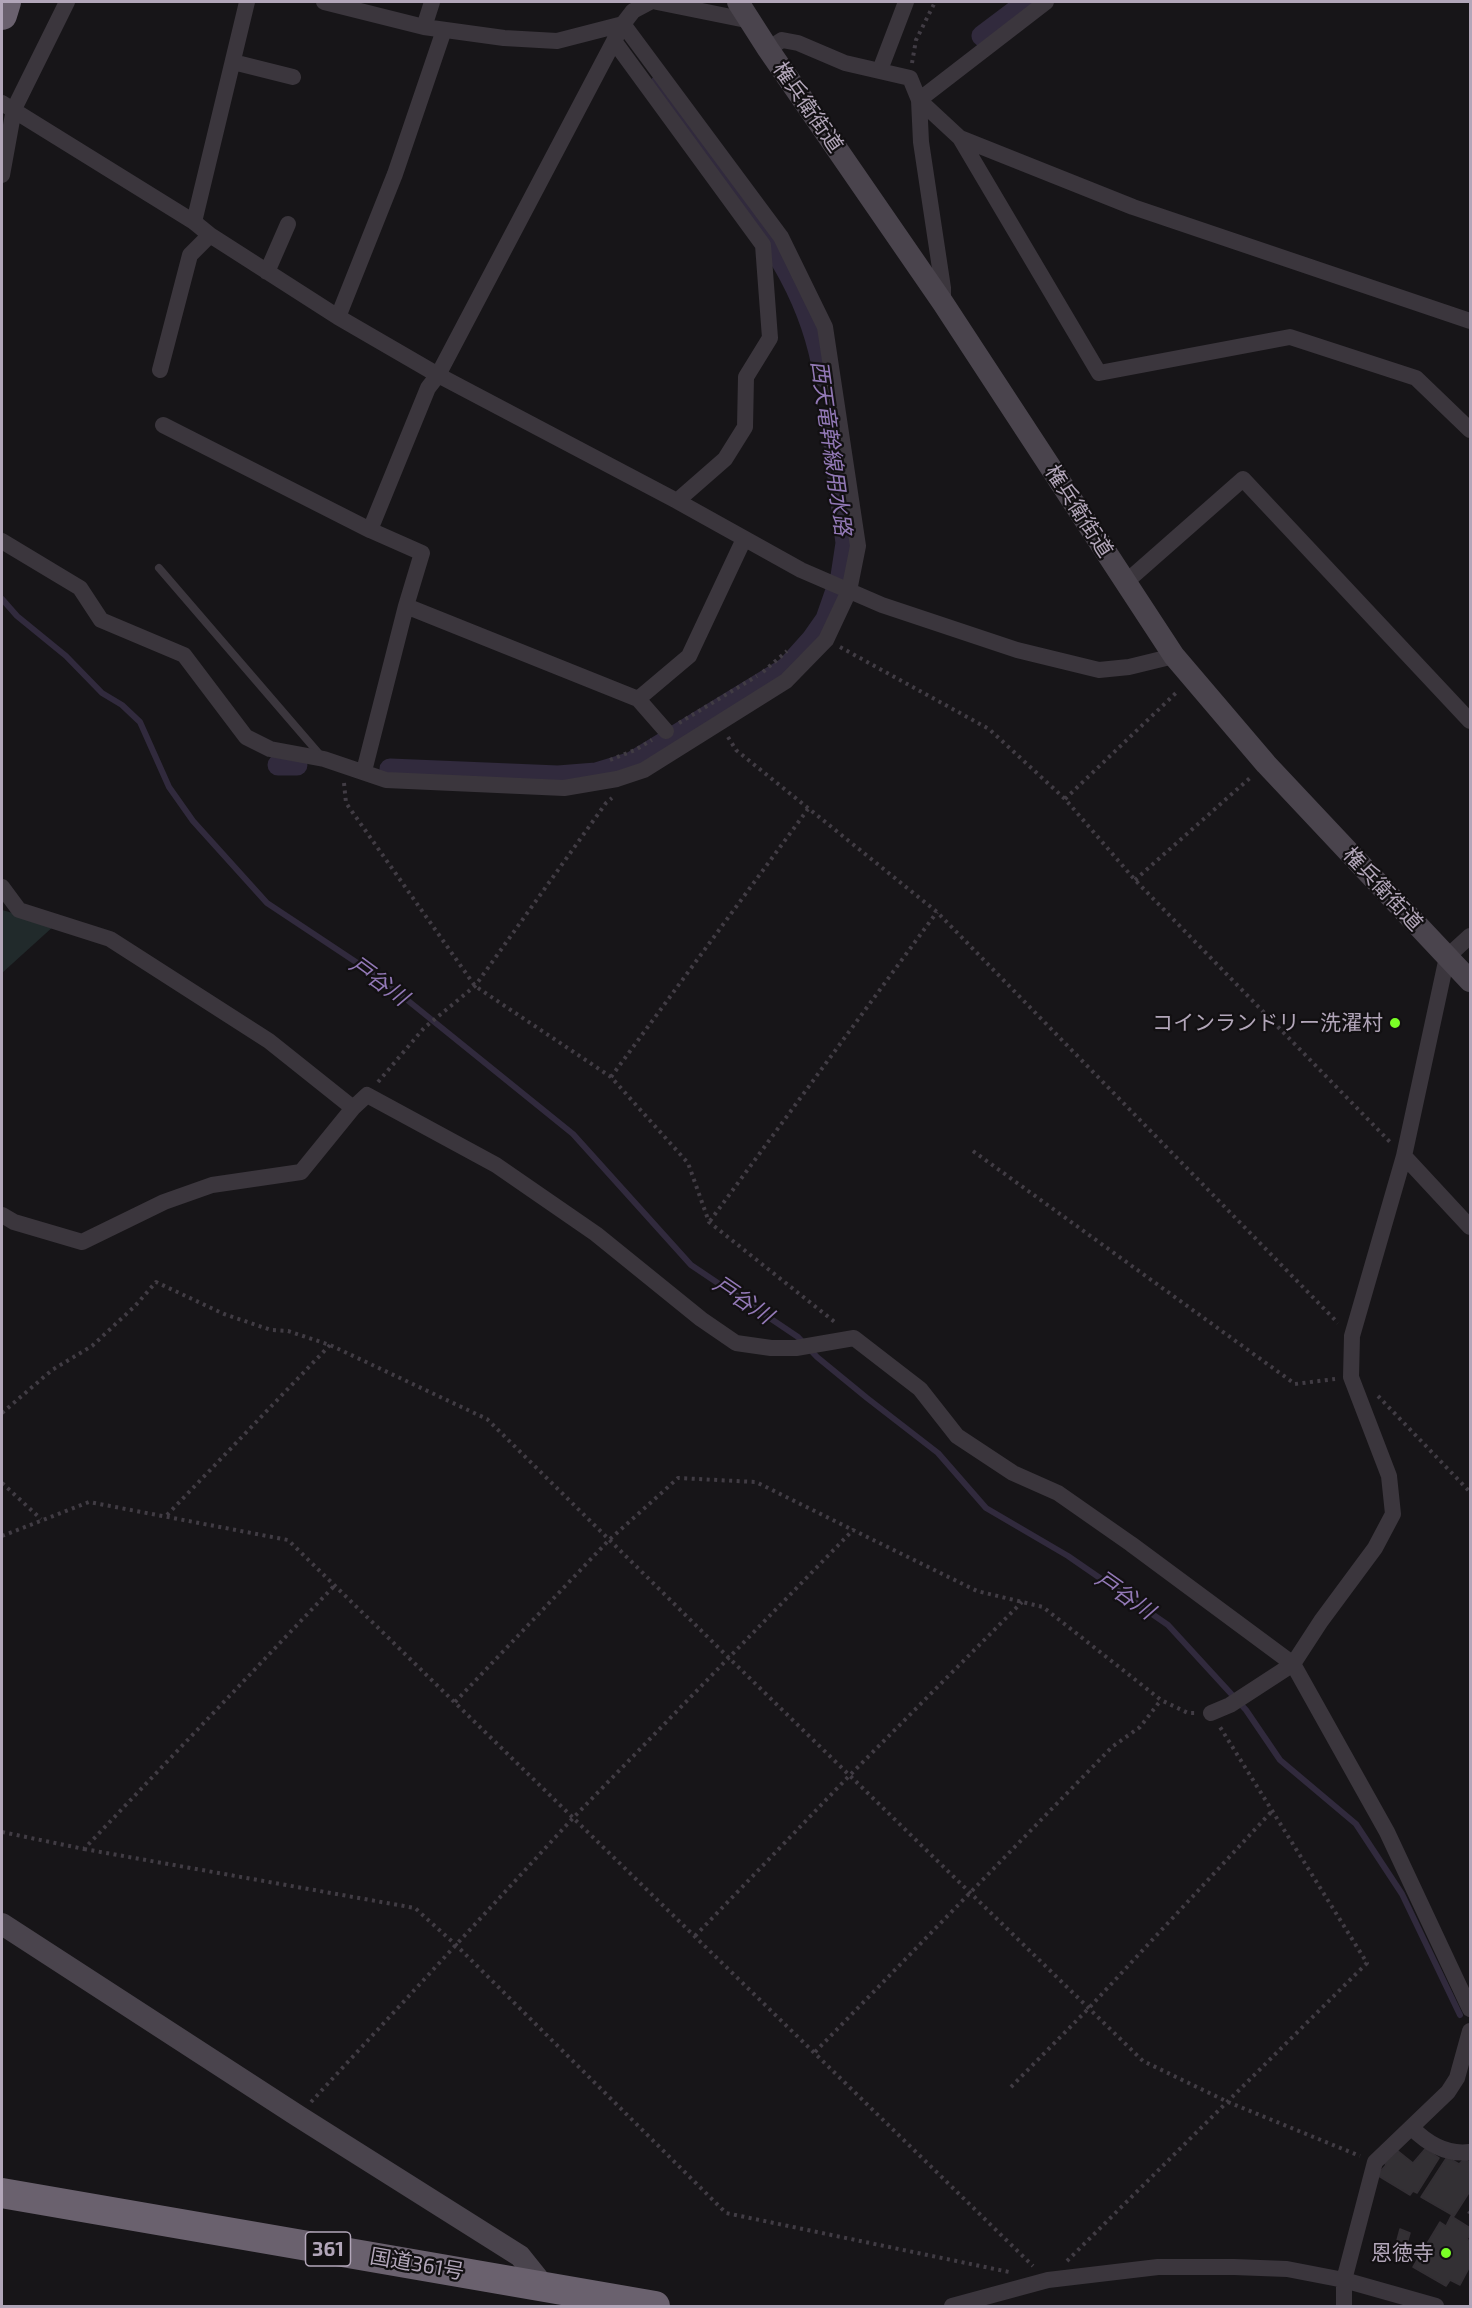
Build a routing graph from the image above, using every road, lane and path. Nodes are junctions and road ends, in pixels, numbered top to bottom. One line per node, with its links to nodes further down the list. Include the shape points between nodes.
1 (6, 2): 12 (highway)
2 (67, 2): 24 (street)
3 (247, 2): 19 (street)
4 (324, 2): 15 (street)
5 (432, 2): 15 (street)
6 (650, 2): 14 (street, via 633,11)
7 (657, 2): 13 (street)
8 (738, 2): 13 (street, 権兵衛街道)
9 (906, 2): 20 (street)
10 (935, 2): 22 (path, via 916,40)
11 (1046, 2): 23 (street)
12 (2, 15)
13 (751, 21): 18 (street, 権兵衛街道)
14 (623, 24): 16 (street, via 557,41); 17 (street); 44 (street, via 782,237 825,327 858,546)
15 (423, 27): 16 (street)
16 (444, 30): 32 (street, via 395,174)
17 (614, 41): 35 (street); 38 (street, via 763,245 770,338 746,377 745,427 725,459)
18 (768, 49): 20 (street, via 782,40 798,43 845,63); 31 (street, 権兵衛街道)
19 (233, 62): 21 (street); 27 (street)
20 (880, 70): 22 (street)
21 (293, 77)
22 (910, 78): 23 (street)
23 (919, 100): 25 (street); 31 (street)
24 (8, 106): 26 (street); 27 (street)
25 (960, 138): 33 (street, via 1133,207); 37 (street, via 1099,373 1290,337 1416,378)
26 (2, 175)
27 (194, 222): 29 (street)
28 (288, 224): 30 (street)
29 (210, 235): 30 (street); 34 (street, via 190,255)
30 (267, 272): 32 (street)
31 (943, 303): 43 (street, 権兵衛街道)
32 (338, 317): 35 (street)
33 (1470, 321)
34 (159, 370)
35 (438, 375): 38 (street); 39 (street, via 428,388)
36 (162, 425): 39 (street)
37 (1470, 430)
38 (677, 501): 40 (street)
39 (370, 530): 45 (street, via 422,553)
40 (744, 539): 44 (street); 50 (street, via 689,656)
41 (2, 541): 54 (street, via 80,588 101,620 184,655 246,737 270,749)
42 (159, 568): 54 (lane)
43 (1126, 582): 48 (street, 権兵衛街道); 51 (street, via 1243,479)
44 (849, 591): 46 (street); 48 (street, via 1017,650 1100,670)
45 (406, 606): 50 (street); 57 (street)
46 (826, 640): 52 (street, via 786,681); 59 (path, via 989,729)
47 (792, 647): 53 (path, via 766,670)
48 (1174, 656): 49 (street, 権兵衛街道)
49 (1192, 678): 56 (street, 権兵衛街道); 59 (path)
50 (638, 699): 53 (street)
51 (1470, 721)
52 (719, 724): 57 (street, via 644,770 564,788 386,780); 60 (path, via 736,750)
53 (666, 731): 55 (path)
54 (324, 759): 57 (street); 67 (path, via 345,784 346,803)
55 (605, 762)
56 (1266, 764): 61 (path); 65 (street, 権兵衛街道)
57 (364, 771)
58 (614, 796): 67 (path)
59 (1065, 799): 61 (path)
60 (808, 808): 63 (path); 68 (path)
61 (1135, 880): 72 (path)
62 (2, 887): 70 (street, via 19,910 120,945 269,1041)
63 (937, 912): 74 (path); 76 (path)
64 (1470, 936): 65 (street)
65 (1447, 957): 66 (street, 権兵衛街道); 72 (street)
66 (1470, 981)
67 (475, 986): 68 (path); 69 (path, via 424,1028)
68 (611, 1077): 74 (path, via 688,1163)
69 (367, 1095): 70 (street); 77 (street, via 496,1165 596,1234 736,1343 796,1348)
70 (353, 1108): 73 (street, via 301,1172 212,1185 164,1202 82,1242)
71 (974, 1151): 79 (path, via 1295,1384)
72 (1404, 1156): 75 (street); 76 (street)
73 (2, 1215)
74 (709, 1222): 77 (path)
75 (1470, 1227)
76 (1352, 1336): 79 (street)
77 (854, 1338): 92 (street, via 920,1389 957,1436 1013,1473 1058,1493)
78 (330, 1345): 81 (path, via 224,1314 156,1281 92,1346 52,1370); 84 (path); 88 (path, via 487,1419)
79 (1351, 1377): 92 (street, via 1389,1476 1393,1515 1376,1548)
80 (1376, 1393): 83 (path)
81 (2, 1413)
82 (2, 1483): 85 (path)
83 (1470, 1492)
84 (167, 1515): 85 (path, via 89,1502); 89 (path, via 288,1540)
85 (41, 1519): 87 (path)
86 (853, 1530): 88 (path, via 756,1482 678,1479); 90 (path, via 977,1591); 91 (path)
87 (2, 1536)
88 (609, 1540): 91 (path); 94 (path)
89 (335, 1585): 94 (path); 100 (path)
90 (1022, 1602): 93 (path, via 1043,1607); 96 (path)
91 (729, 1658): 96 (path); 98 (path)
92 (1293, 1664): 95 (street); 106 (street, via 1387,1832)
93 (1161, 1700): 95 (path, via 1188,1713); 101 (path, via 1140,1727 1112,1747)
94 (455, 1702): 98 (path)
95 (1211, 1713): 97 (path)
96 (849, 1776): 101 (path); 103 (path)
97 (1272, 1811): 105 (path); 110 (path, via 1367,1963)
98 (574, 1817): 103 (path); 104 (path)
99 (2, 1832): 100 (path)
100 (84, 1849): 104 (path, via 415,1908)
101 (971, 1893): 105 (path); 108 (path)
102 (2, 1924): 111 (street)
103 (695, 1936): 108 (path)
104 (456, 1945): 111 (path); 116 (path, via 726,2213)
105 (1089, 2008): 109 (path); 110 (path, via 1143,2061)
106 (1470, 2009)
107 (1470, 2031): 112 (street, via 1457,2078)
108 (814, 2052): 116 (path)
109 (1011, 2087)
110 (1228, 2102): 114 (path); 116 (path)
111 (298, 2116): 118 (street, via 520,2256)
112 (1412, 2128): 113 (street, via 1425,2142 1456,2154); 114 (street)
113 (1470, 2152)
114 (1375, 2162): 117 (street)
115 (2, 2193): 118 (highway, 国道361号 / 361)
116 (1048, 2280): 117 (street, via 1158,2267 1234,2266 1287,2269); 120 (street)
117 (1344, 2280): 121 (street); 122 (street)
118 (544, 2286): 119 (highway, 国道361号 / 361)
119 (655, 2307)
120 (952, 2307)
121 (1344, 2307)
122 (1437, 2307)

